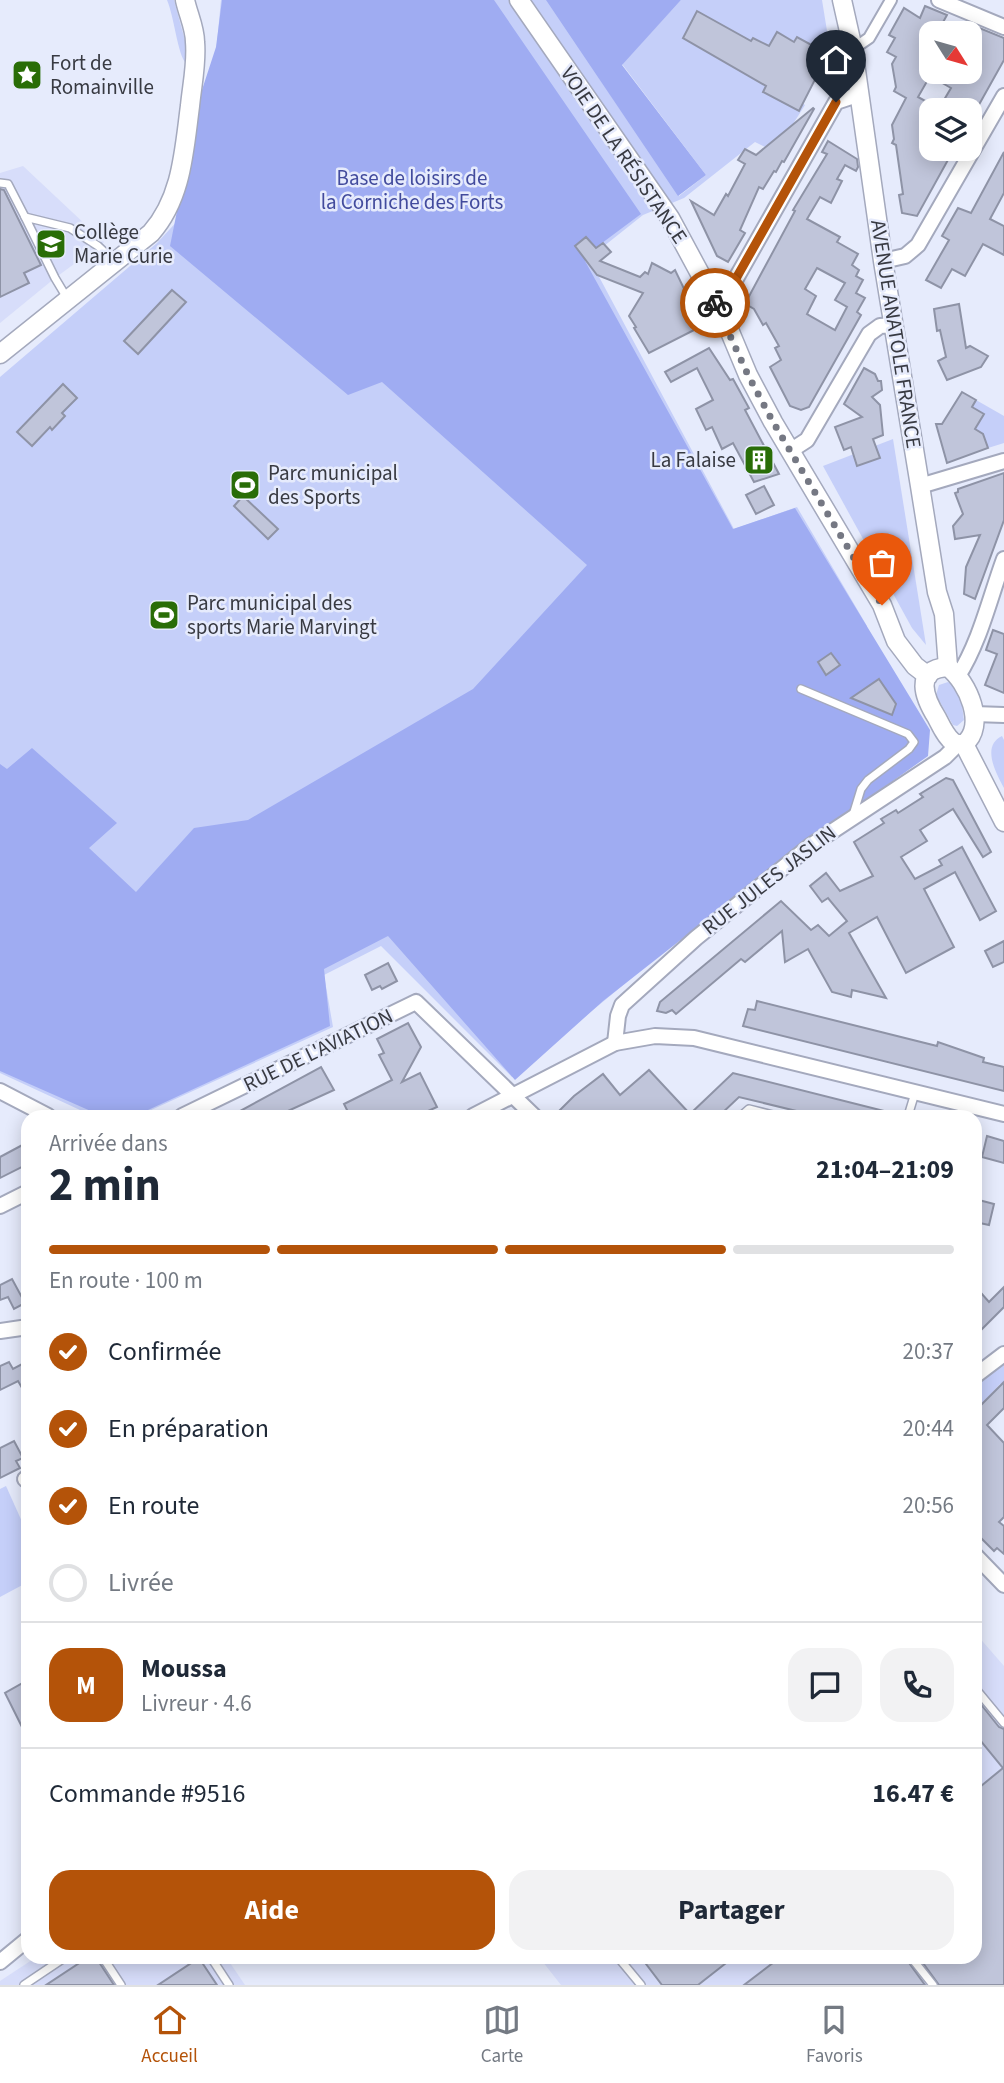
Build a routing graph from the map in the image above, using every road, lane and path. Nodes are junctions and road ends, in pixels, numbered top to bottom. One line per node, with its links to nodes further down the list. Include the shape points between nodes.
1 (185, 0): 13 (street, via 195,55 176,192 151,233)
2 (519, 0): 15 (street, VOIE DE LA RÉSISTANCE, via 670,218)
3 (842, 0): 7 (street, AVENUE ANATOLE FRANCE)
4 (891, 0): 7 (street, via 869,38)
5 (939, 0): 6 (street)
6 (1004, 27)
7 (853, 49): 8 (street, AVENUE ANATOLE FRANCE)
8 (860, 94): 12 (street, AVENUE ANATOLE FRANCE); 15 (street, via 836,102 734,282)
9 (1004, 96): 12 (street, via 918,245 905,256)
10 (0, 183): 11 (lane, via 8,184)
11 (25, 217): 13 (lane, via 70,228); 14 (lane)
12 (883, 261): 16 (street, AVENUE ANATOLE FRANCE)
13 (115, 263): 14 (street)
14 (68, 299): 17 (street)
15 (713, 299): 18 (street, VOIE DE LA RÉSISTANCE)
16 (895, 325): 18 (street, via 880,326 869,334 807,440); 20 (street, AVENUE ANATOLE FRANCE)
17 (0, 354)
18 (790, 451): 23 (street, VOIE DE LA RÉSISTANCE, via 882,605 904,654)
19 (1004, 461): 20 (street)
20 (920, 486): 22 (street, AVENUE ANATOLE FRANCE)
21 (1004, 559): 22 (street, via 969,659)
22 (953, 671): 23 (street, via 941,668); 25 (street, AVENUE ANATOLE FRANCE)
23 (928, 676): 27 (street, via 925,697 950,739)
24 (801, 688): 28 (lane, via 908,734 914,743 868,780)
25 (974, 714): 26 (street); 27 (street, via 971,739)
26 (1004, 715)
27 (961, 744): 28 (street, RUE JULES JASLIN); 29 (street)
28 (852, 816): 30 (street, RUE JULES JASLIN, via 752,891 622,1005)
29 (1004, 822)
30 (615, 1044): 32 (street, via 654,1036 694,1038); 33 (street)
31 (0, 1091): 34 (street)
32 (915, 1092): 38 (lane); 39 (street)
33 (512, 1095): 35 (street, RUE DE L'AVIATION, via 416,1003); 36 (street); 37 (street)
34 (36, 1110)
35 (194, 1110)
36 (484, 1110)
37 (528, 1110)
38 (910, 1110)
39 (1004, 1114)
40 (21, 1196): 41 (street)
41 (0, 1206)
42 (21, 1328): 43 (street)
43 (0, 1331)
44 (21, 1337): 45 (street)
45 (0, 1340)
46 (1004, 1354): 47 (street)
47 (982, 1371)
48 (982, 1562): 49 (street)
49 (1004, 1585)
50 (982, 1696): 51 (lane)
51 (1004, 1723)
52 (21, 1945): 53 (street)
53 (0, 1962)
54 (55, 1964): 59 (lane)
55 (107, 1964): 60 (lane)
56 (215, 1964): 61 (lane)
57 (624, 1964): 62 (lane)
58 (916, 1964): 63 (lane)
59 (24, 1985)
60 (121, 1985)
61 (229, 1985)
62 (641, 1985)
63 (933, 1985)

